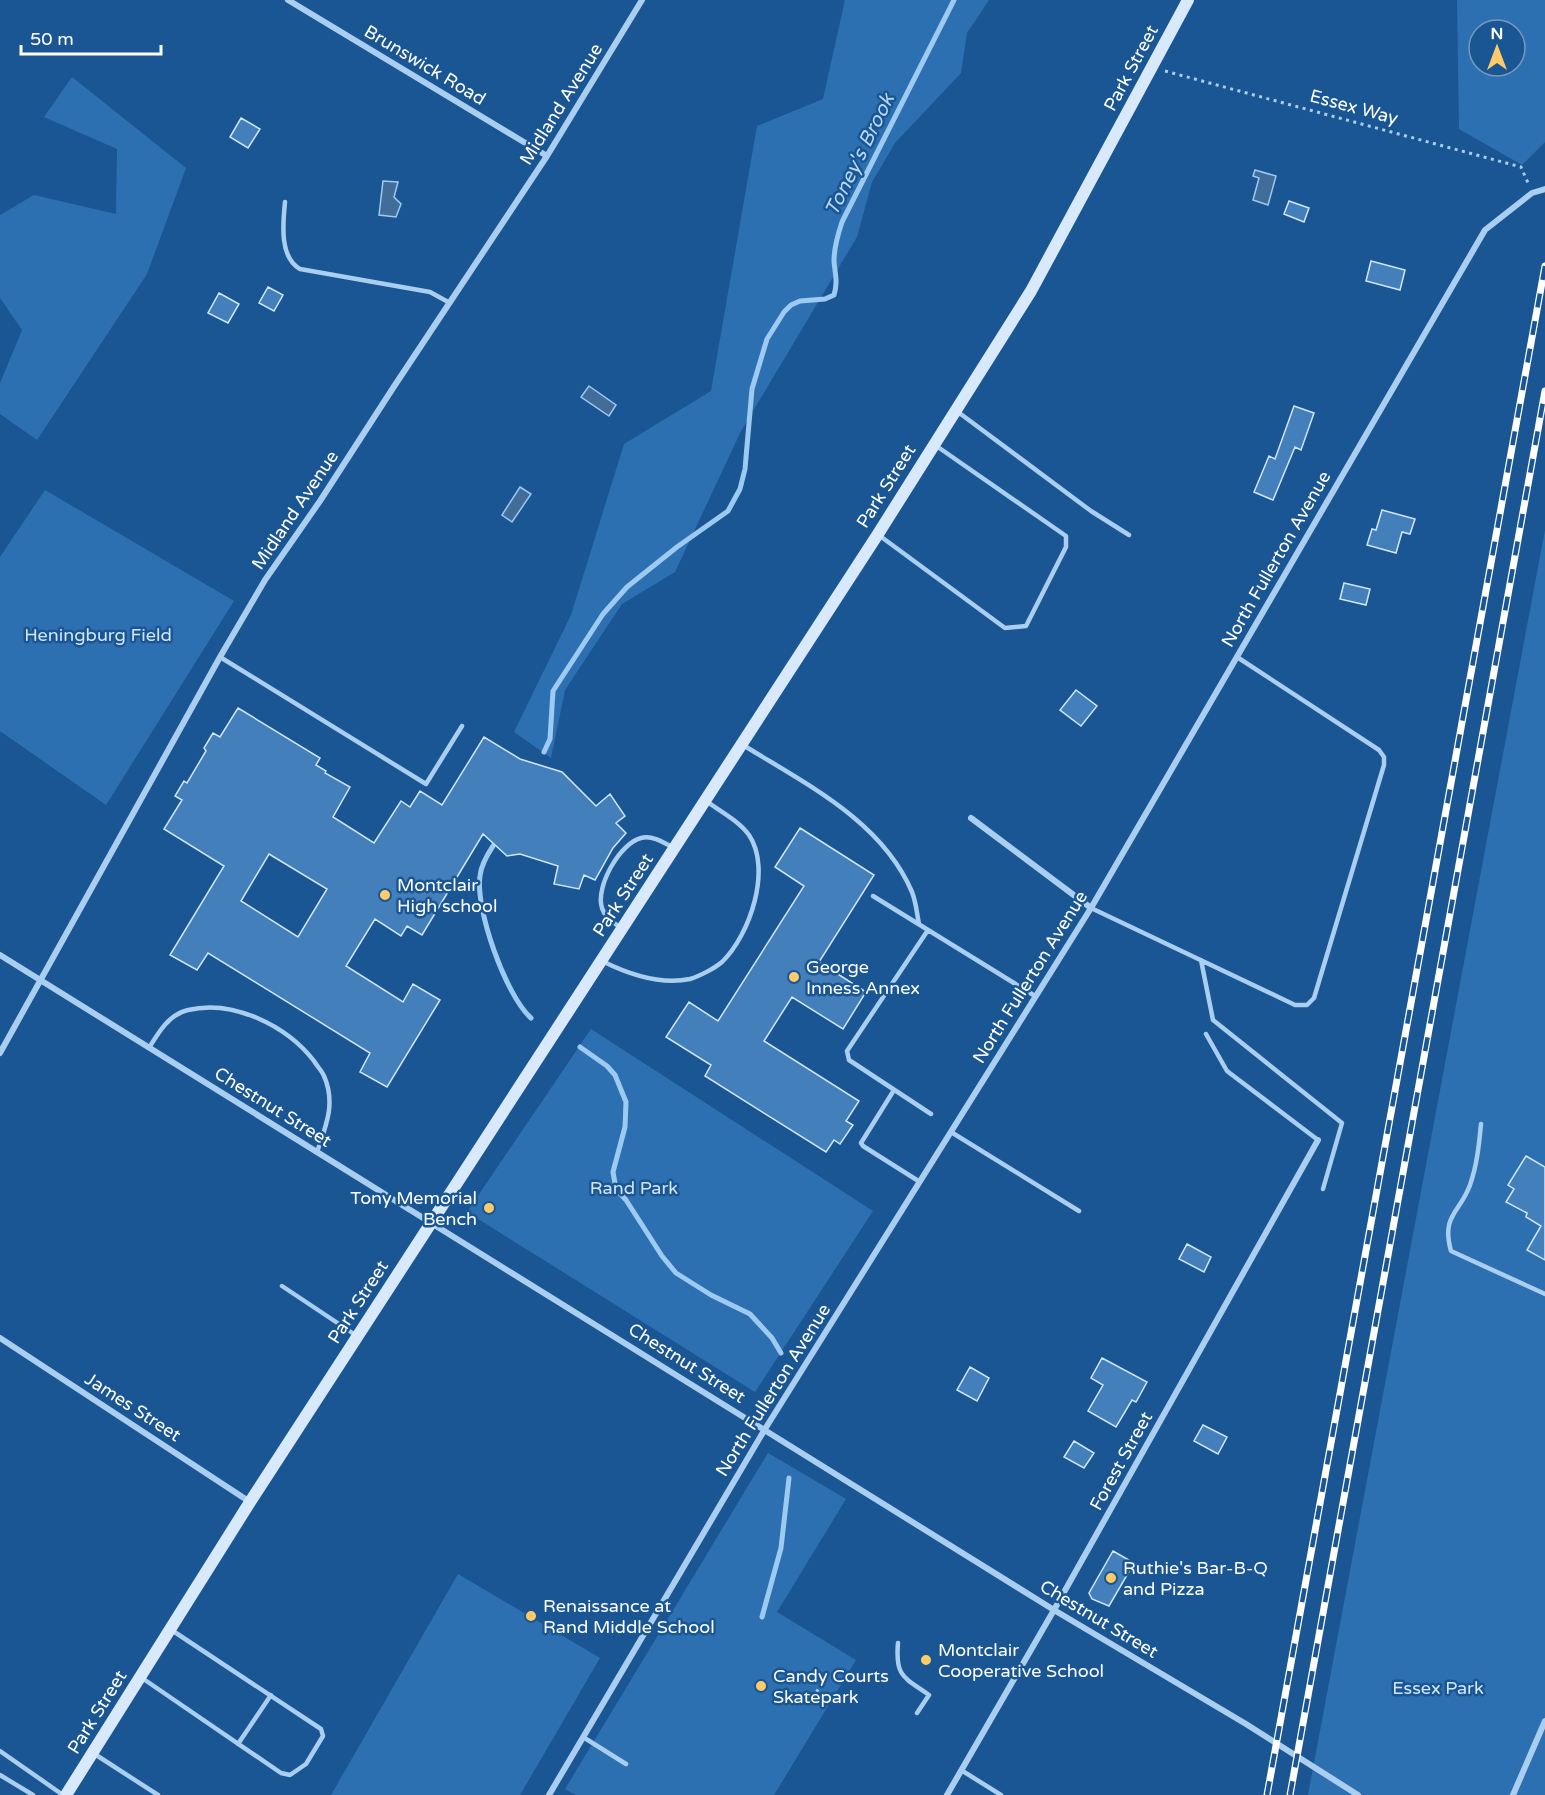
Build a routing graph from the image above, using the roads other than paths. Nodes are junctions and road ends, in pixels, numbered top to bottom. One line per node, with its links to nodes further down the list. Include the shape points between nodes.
1 (288, 0): 4 (street, Brunswick Road)
2 (642, 0): 4 (street, Midland Avenue)
3 (1188, 0): 8 (street, Park Street, via 1031,291)
4 (547, 156): 7 (street, Midland Avenue)
5 (1545, 189): 13 (street, North Fullerton Avenue, via 1532,193 1485,230)
6 (285, 202): 7 (lane, via 284,231 288,258 293,265 430,292)
7 (450, 303): 12 (street, Midland Avenue, via 265,580)
8 (956, 410): 9 (street, Park Street); 11 (lane)
9 (934, 444): 10 (street, Park Street); 10 (lane, via 1066,536 1066,547 1026,626 1005,628)
10 (878, 534): 15 (street, Park Street)
11 (1129, 535)
12 (220, 657): 14 (lane, via 426,784); 27 (street, Midland Avenue)
13 (1237, 657): 20 (street, North Fullerton Avenue); 25 (lane, via 1379,750 1384,765 1314,998 1307,1005 1295,1005)
14 (462, 726)
15 (741, 744): 16 (street, Park Street); 21 (lane, via 824,795 889,851 913,894)
16 (705, 801): 18 (street, Park Street); 26 (lane, via 738,824 755,846 758,883 752,914 735,946 721,963 693,978 670,982 624,972)
17 (971, 818): 20 (street)
18 (675, 848): 22 (street, Park Street); 22 (lane, via 660,840 639,838 618,858 602,884 600,897 608,919)
19 (873, 897): 21 (lane)
20 (1091, 908): 25 (lane); 28 (street, North Fullerton Avenue)
21 (919, 924): 23 (lane)
22 (622, 929): 26 (street, Park Street)
23 (928, 930): 28 (lane); 32 (lane, via 847,1051 849,1060)
24 (0, 955): 27 (street, Chestnut Street)
25 (1201, 960): 39 (lane, via 1213,1020 1342,1123)
26 (602, 961): 41 (street, Park Street)
27 (40, 980): 30 (street, Chestnut Street); 31 (street, Midland Avenue)
28 (1035, 996): 35 (street, North Fullerton Avenue)
29 (1206, 1034): 36 (lane, via 1227,1071)
30 (149, 1048): 37 (street, Chestnut Street); 37 (lane, via 159,1031 186,1010 239,1012 286,1034 303,1047 324,1076 330,1118)
31 (0, 1053)
32 (894, 1090): 33 (lane); 38 (lane, via 861,1143)
33 (931, 1114)
34 (1481, 1124): 43 (lane, via 1478,1157 1469,1188 1454,1211 1447,1235 1451,1251)
35 (951, 1132): 38 (street, North Fullerton Avenue); 40 (lane)
36 (1318, 1140): 48 (street, Forest Street)
37 (317, 1152): 41 (street, Chestnut Street)
38 (920, 1182): 46 (street, North Fullerton Avenue)
39 (1323, 1189)
40 (1079, 1211)
41 (432, 1222): 44 (street, Park Street); 46 (street, Chestnut Street)
42 (282, 1286): 44 (lane)
43 (1545, 1294)
44 (357, 1336): 47 (street, Park Street)
45 (0, 1338): 47 (street, James Street)
46 (765, 1429): 48 (street, Chestnut Street); 55 (street, North Fullerton Avenue)
47 (250, 1502): 49 (street, Park Street)
48 (1054, 1610): 60 (street, Forest Street); 68 (street, Chestnut Street)
49 (170, 1629): 51 (street, Park Street); 52 (lane)
50 (898, 1643): 53 (lane, via 900,1674 929,1695)
51 (140, 1677): 56 (lane); 58 (street, Park Street)
52 (271, 1695): 56 (lane); 56 (lane, via 321,1729 323,1736 306,1764 290,1775 281,1773)
53 (917, 1713)
54 (1545, 1721): 69 (street)
55 (583, 1737): 59 (lane); 65 (street, North Fullerton Avenue)
56 (238, 1744)
57 (0, 1751): 63 (lane)
58 (93, 1753): 63 (street, Park Street); 64 (lane)
59 (626, 1764)
60 (961, 1770): 66 (street, Forest Street); 67 (lane)
61 (0, 1775): 62 (lane)
62 (33, 1795)
63 (65, 1795)
64 (158, 1795)
65 (549, 1795)
66 (947, 1795)
67 (1001, 1795)
68 (1358, 1795)
69 (1513, 1795)

